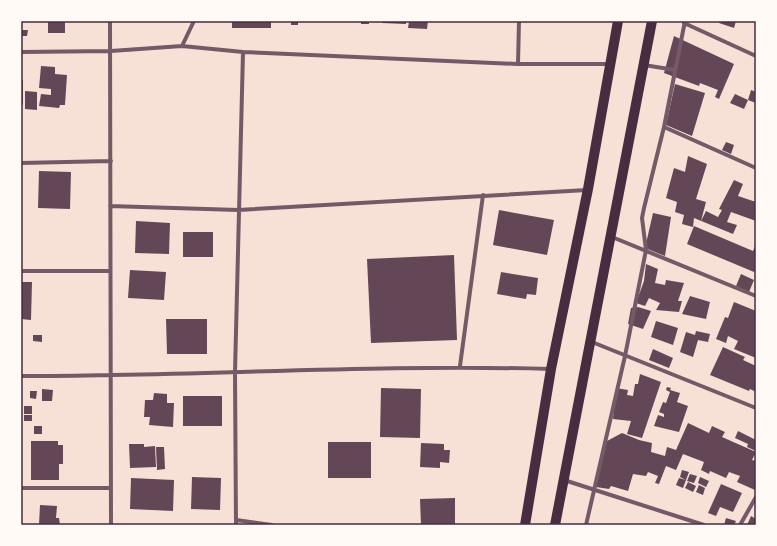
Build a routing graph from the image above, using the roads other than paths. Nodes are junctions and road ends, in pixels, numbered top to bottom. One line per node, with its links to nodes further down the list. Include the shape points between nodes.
1 (110, 21): 8 (street)
2 (194, 21): 7 (street)
3 (519, 21): 12 (street)
4 (618, 21): 13 (main road)
5 (652, 21): 14 (main road)
6 (684, 22): 11 (street); 15 (street)
7 (182, 46): 8 (street); 10 (street)
8 (110, 51): 9 (street); 17 (street)
9 (21, 52)
10 (243, 52): 12 (street); 23 (street)
11 (756, 56)
12 (518, 64): 13 (street)
13 (610, 64): 20 (main road)
14 (644, 65): 15 (street); 24 (main road)
15 (675, 70): 16 (street)
16 (664, 127): 19 (street); 25 (street, via 642,218)
17 (111, 161): 18 (street); 22 (street)
18 (21, 163)
19 (756, 168)
20 (588, 190): 21 (street); 32 (main road)
21 (483, 195): 23 (street); 31 (street)
22 (110, 206): 23 (street); 27 (street)
23 (238, 210): 33 (street)
24 (611, 236): 25 (street); 29 (main road)
25 (646, 250): 28 (street); 30 (street)
26 (21, 271): 27 (street)
27 (109, 271): 35 (street)
28 (756, 296)
29 (592, 342): 30 (street); 37 (main road)
30 (625, 356): 36 (street); 40 (street)
31 (460, 366): 32 (street); 33 (street)
32 (551, 369): 45 (main road)
33 (235, 372): 35 (street); 42 (street)
34 (21, 376): 35 (street)
35 (110, 376): 39 (street)
36 (756, 408)
37 (564, 480): 40 (street); 46 (main road)
38 (21, 488): 39 (street)
39 (111, 488): 43 (street)
40 (595, 490): 47 (street); 48 (street)
41 (756, 497): 49 (street)
42 (236, 523): 44 (street)
43 (111, 525)
44 (272, 525)
45 (525, 525)
46 (555, 525)
47 (586, 525)
48 (704, 525)
49 (740, 525)

